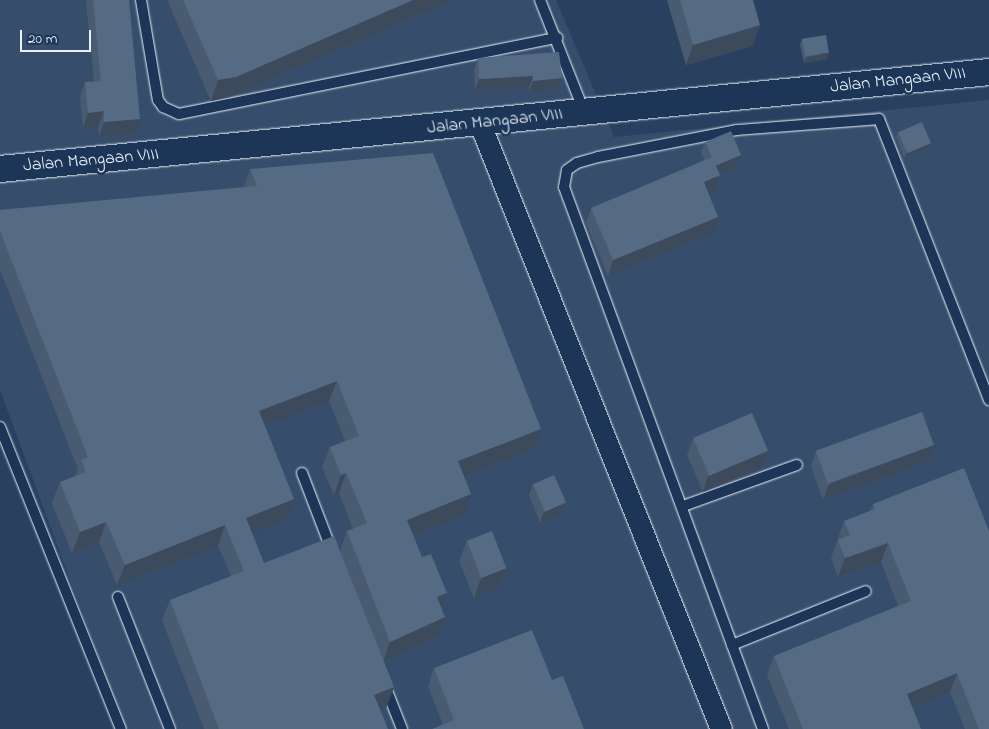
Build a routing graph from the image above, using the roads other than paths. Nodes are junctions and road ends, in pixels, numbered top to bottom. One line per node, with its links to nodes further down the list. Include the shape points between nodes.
1 (141, 0): 3 (lane, via 158,100 163,107 179,114)
2 (540, 0): 3 (lane)
3 (557, 38): 5 (lane)
4 (989, 72): 5 (street, Jalan Mangaan VIII)
5 (584, 112): 6 (street, Jalan Mangaan VIII)
6 (480, 124): 7 (street, Jalan Mangaan VIII); 21 (street)
7 (0, 169)
8 (989, 400): 12 (lane, via 879,119 737,130 577,163 567,170 564,188)
9 (0, 427): 18 (lane)
10 (796, 465): 12 (lane)
11 (302, 473): 13 (lane)
12 (684, 506): 16 (lane)
13 (337, 564)
14 (866, 591): 16 (lane)
15 (118, 597): 19 (lane)
16 (732, 645): 22 (lane)
17 (380, 674): 20 (lane)
18 (121, 729)
19 (170, 729)
20 (402, 729)
21 (721, 729)
22 (763, 729)

